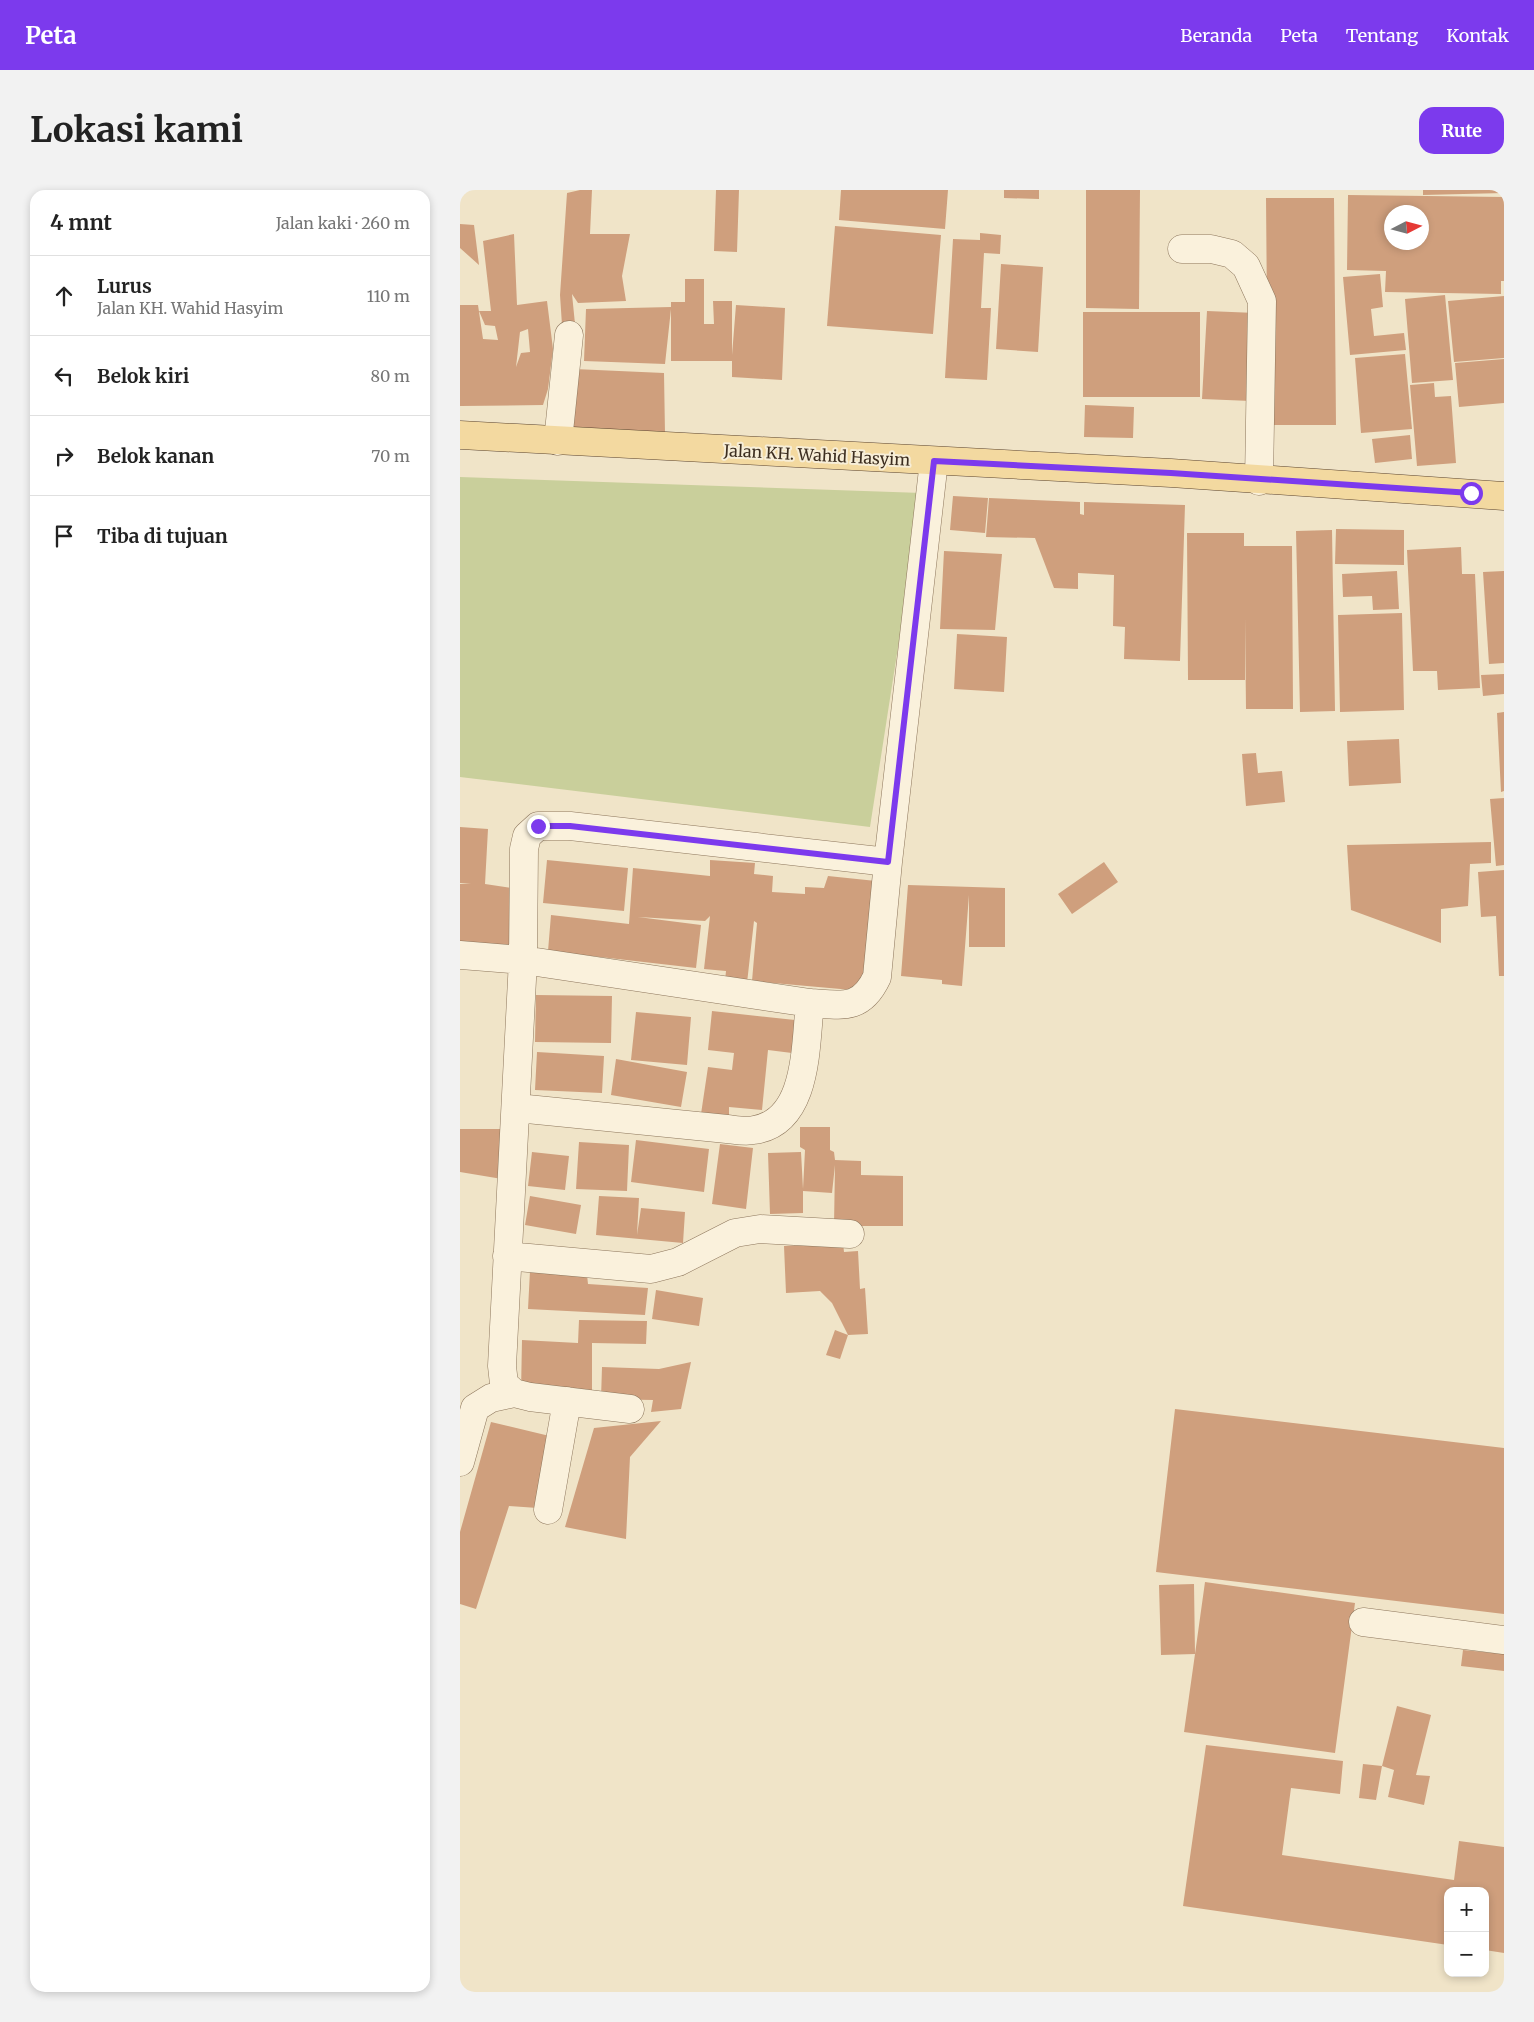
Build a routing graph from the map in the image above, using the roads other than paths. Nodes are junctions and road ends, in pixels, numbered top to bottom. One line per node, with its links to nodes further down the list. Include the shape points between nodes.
1 (1182, 249): 6 (street, via 1211,249 1232,254 1246,266 1262,301)
2 (569, 335): 4 (street)
3 (460, 435): 4 (main road, Jalan KH. Wahid Hasyim)
4 (558, 441): 5 (main road, Jalan KH. Wahid Hasyim)
5 (934, 461): 6 (main road, Jalan KH. Wahid Hasyim, via 1171,473); 8 (street)
6 (1259, 481): 7 (main road, Jalan KH. Wahid Hasyim)
7 (1504, 496)
8 (888, 862): 10 (street, via 570,826 538,826 527,836 524,849); 11 (street, via 877,977 870,991 858,1002 840,1005)
9 (460, 955): 10 (street)
10 (523, 960): 11 (street); 12 (street)
11 (810, 1003): 12 (street, via 800,1087 794,1103 768,1126 754,1130 727,1129)
12 (516, 1108): 14 (street)
13 (850, 1234): 14 (street, via 760,1229 735,1233 678,1262 651,1269)
14 (507, 1256): 15 (street, via 502,1366 504,1384)
15 (514, 1393): 16 (street); 18 (street, via 491,1398 475,1408)
16 (567, 1401): 17 (street); 19 (street)
17 (630, 1409)
18 (460, 1462)
19 (548, 1510)
20 (1363, 1622): 21 (street)
21 (1504, 1640)

